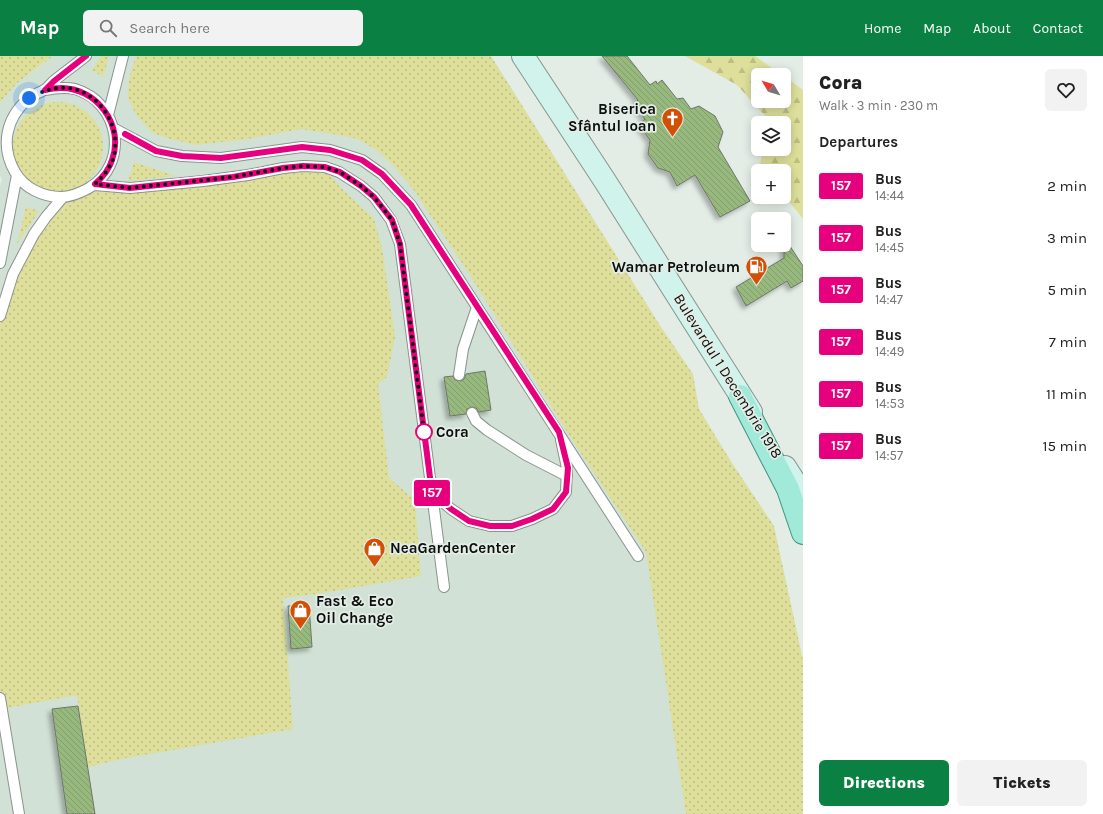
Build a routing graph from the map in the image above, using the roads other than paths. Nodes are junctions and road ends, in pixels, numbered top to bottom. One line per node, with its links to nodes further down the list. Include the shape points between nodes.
1 (86, 56): 4 (lane)
2 (123, 56): 5 (lane)
3 (522, 56): 14 (main road, Bulevardul 1 Decembrie 1918)
4 (45, 90): 5 (lane, via 74,89 99,103); 7 (lane, via 29,98 15,113 7,131 6,148)
5 (108, 115): 6 (lane)
6 (113, 128): 8 (lane, via 113,159 105,174); 11 (lane, via 156,151 182,156 221,158 302,147 330,150 362,160 382,174 411,205)
7 (17, 175): 9 (lane, via 26,185 39,193); 10 (lane)
8 (95, 184): 9 (lane, via 80,194); 18 (lane, via 130,188 203,181 283,168 325,167 340,172 374,197 392,220 400,244)
9 (62, 197): 12 (lane, via 34,234 13,274)
10 (0, 263)
11 (477, 307): 13 (lane, via 463,349); 16 (lane)
12 (0, 316)
13 (459, 375)
14 (740, 396): 19 (main road, Bulevardul 1 Decembrie 1918); 20 (main road, via 788,489)
15 (472, 413): 17 (lane, via 476,421 487,430 526,455)
16 (559, 432): 17 (lane, via 568,468); 21 (lane)
17 (567, 476): 18 (lane, via 566,492 553,509 512,526 490,526 469,521)
18 (432, 493): 22 (lane)
19 (803, 495)
20 (803, 533)
21 (638, 556)
22 (444, 587)
23 (0, 698): 24 (lane)
24 (18, 814)

